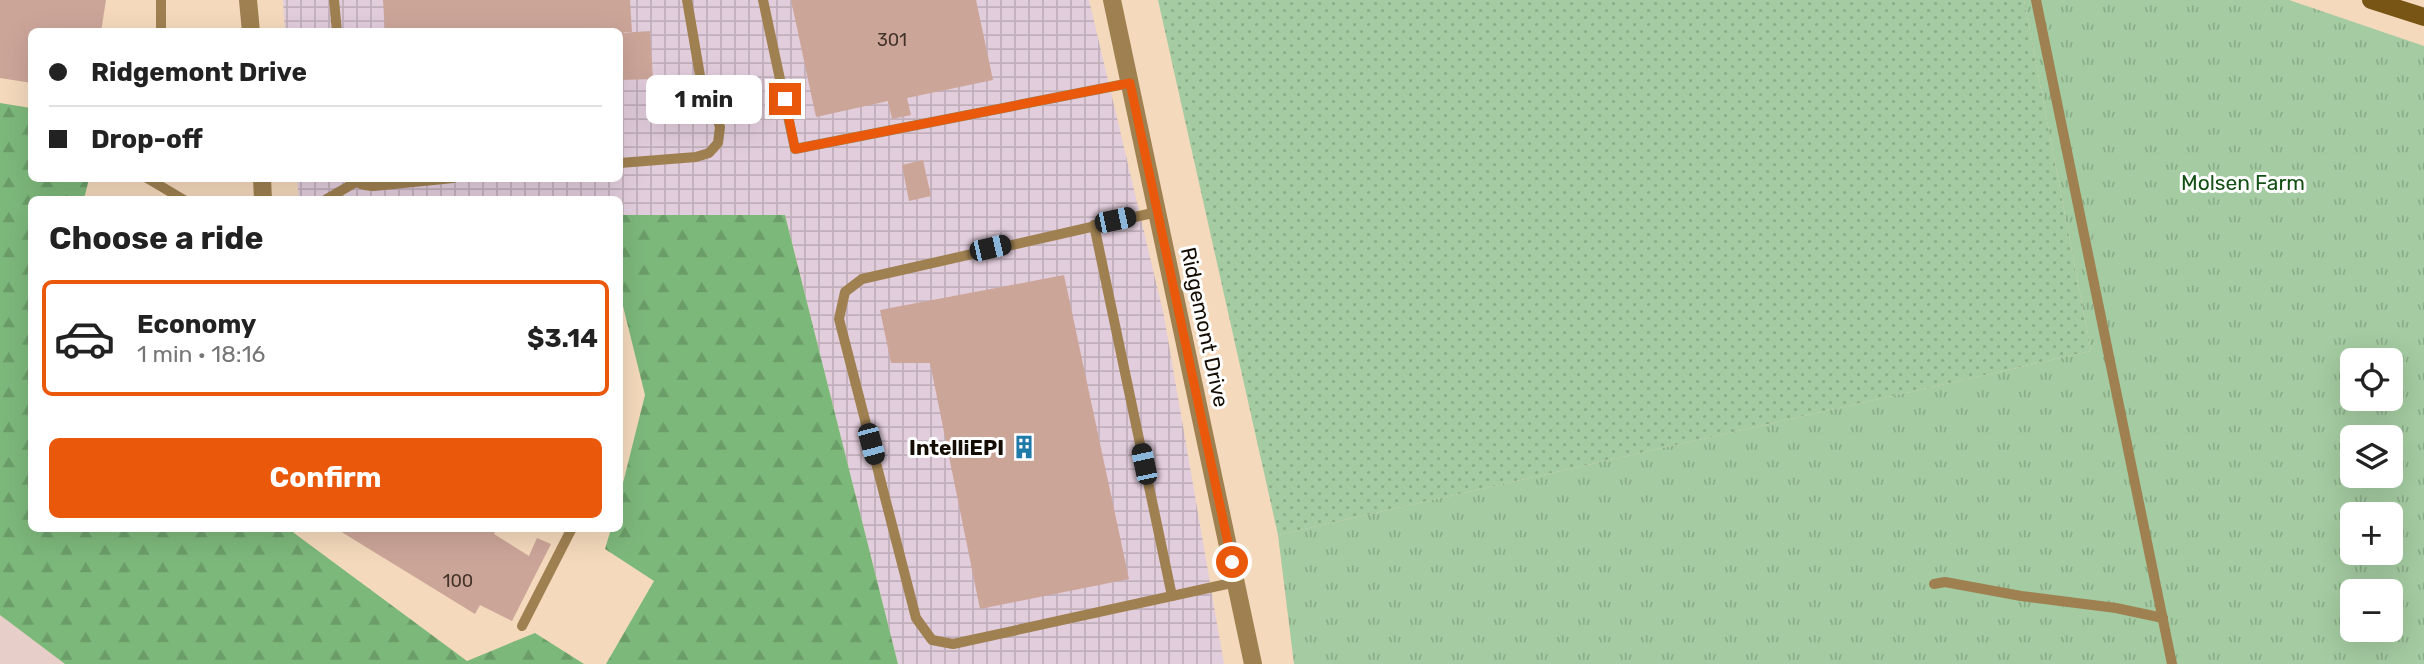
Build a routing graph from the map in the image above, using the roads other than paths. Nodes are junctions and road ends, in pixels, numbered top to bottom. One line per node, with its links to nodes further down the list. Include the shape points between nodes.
1 (161, 0): 10 (lane)
2 (248, 0): 11 (street)
3 (334, 0): 12 (lane)
4 (687, 0): 14 (lane, via 702,87 720,127 718,143 709,153 696,157)
5 (763, 0): 13 (lane, via 795,149)
6 (1112, 0): 13 (street, Ridgemont Drive)
7 (2036, 0): 27 (lane)
8 (2371, 0): 9 (main road)
9 (2424, 17)
10 (162, 28)
11 (251, 28)
12 (337, 28)
13 (1130, 83): 21 (street, Ridgemont Drive)
14 (623, 163)
15 (154, 182): 19 (lane)
16 (352, 182): 20 (lane)
17 (361, 182): 18 (lane, via 374,186)
18 (414, 182)
19 (177, 196)
20 (331, 196)
21 (1157, 212): 22 (lane); 24 (street, Ridgemont Drive)
22 (1094, 225): 26 (lane); 26 (lane, via 862,279 845,292 839,319 916,618 932,640 953,645)
23 (570, 532): 28 (lane)
24 (1236, 582): 26 (lane); 29 (street, Ridgemont Drive)
25 (1934, 584): 27 (lane, via 1945,582)
26 (1172, 596)
27 (2163, 618): 30 (lane)
28 (522, 626)
29 (1253, 664)
30 (2172, 664)

